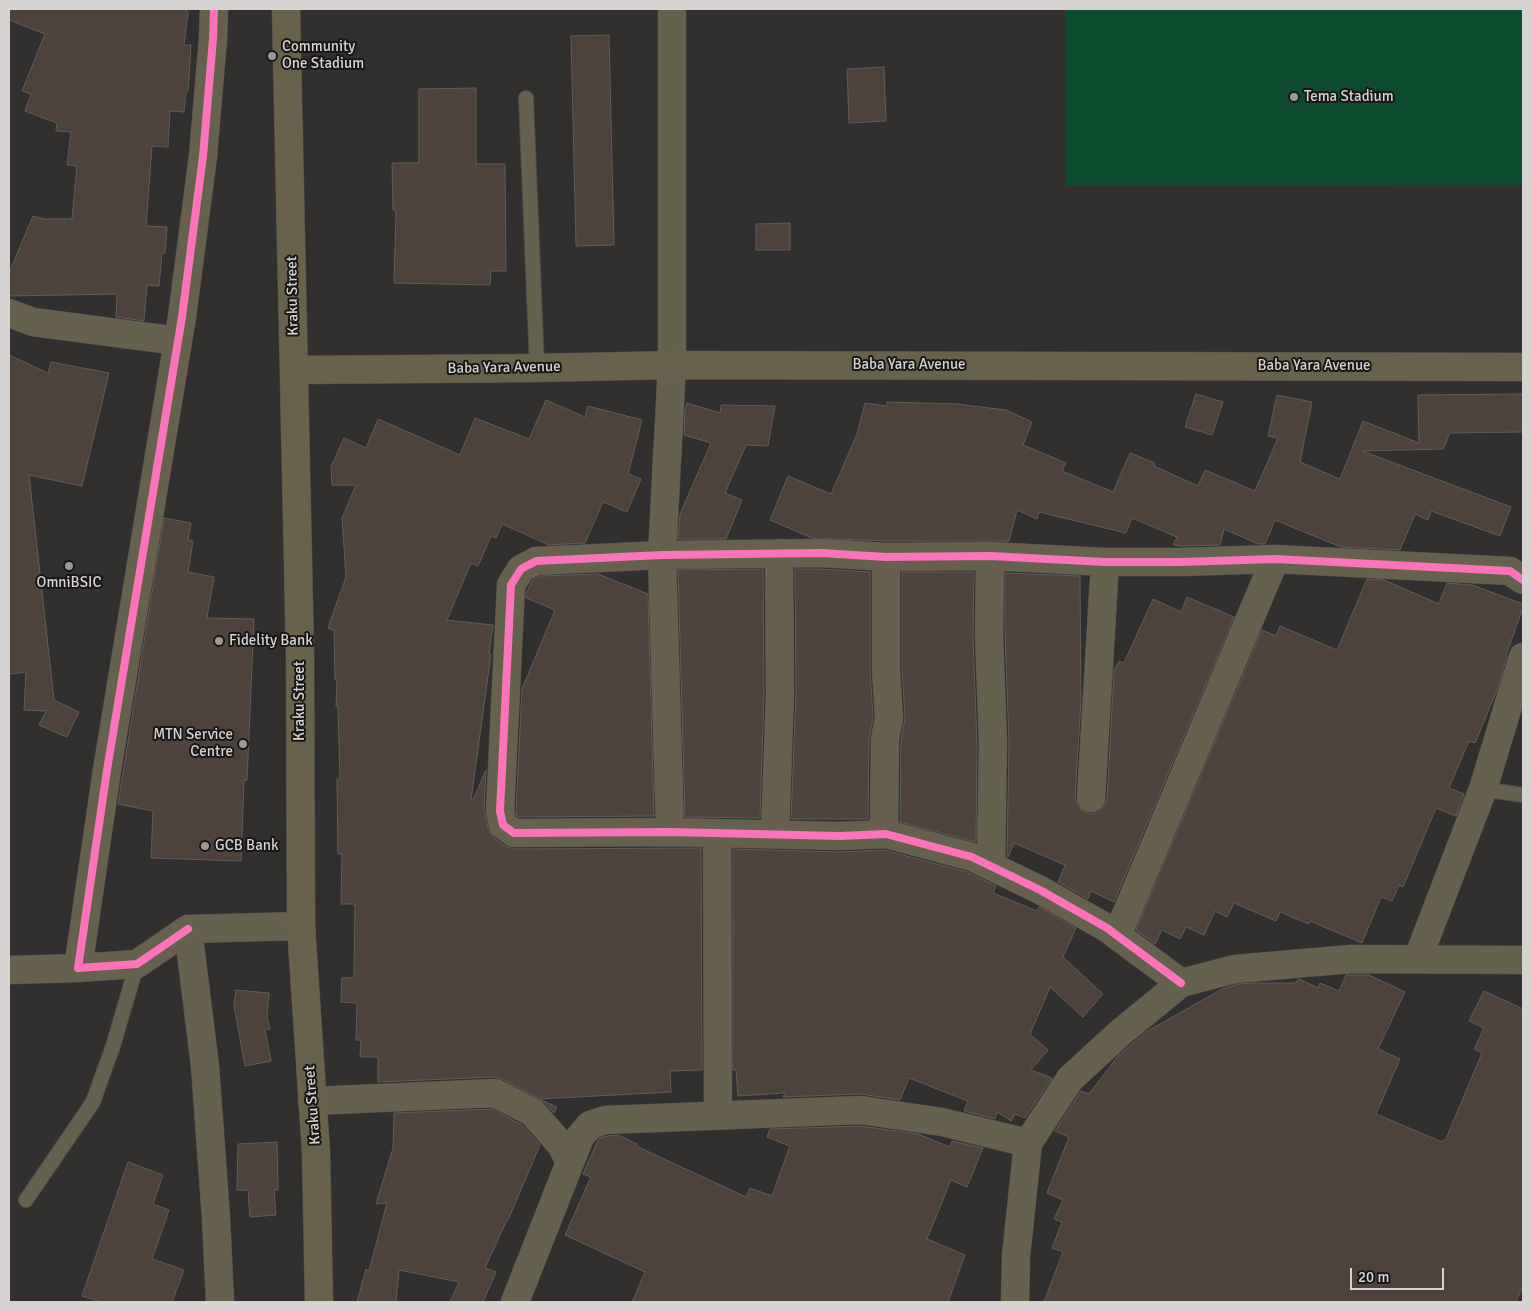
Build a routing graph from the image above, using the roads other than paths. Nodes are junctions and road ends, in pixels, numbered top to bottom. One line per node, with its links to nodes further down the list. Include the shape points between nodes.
1 (214, 9): 6 (street, via 203,156)
2 (286, 9): 10 (main road, Kraku Street)
3 (672, 9): 7 (street)
4 (526, 98): 9 (lane)
5 (9, 313): 6 (street, via 33,322)
6 (178, 341): 33 (street, via 107,770)
7 (672, 365): 8 (main road, Baba Yara Avenue); 9 (main road, Baba Yara Avenue); 12 (street)
8 (1523, 367)
9 (537, 368): 10 (main road, Baba Yara Avenue)
10 (294, 370): 27 (main road, Kraku Street, via 300,655)
11 (779, 553): 12 (street); 14 (street); 24 (street, via 780,693)
12 (662, 555): 22 (street); 22 (street, via 536,561 521,569 512,586 500,811 502,825 514,832)
13 (990, 556): 14 (street); 16 (street); 26 (street)
14 (886, 557): 25 (street, via 889,718 884,739)
15 (1274, 559): 16 (street); 17 (street, via 1510,571); 29 (street)
16 (1105, 562): 21 (street)
17 (1523, 580)
18 (1523, 657): 19 (street)
19 (1483, 789): 20 (lane); 30 (street)
20 (1523, 795)
21 (1091, 798)
22 (670, 832): 23 (street)
23 (717, 833): 24 (street); 37 (street)
24 (775, 834): 25 (street)
25 (886, 834): 26 (street, via 972,857)
26 (991, 866): 29 (street, via 1040,890)
27 (300, 926): 28 (street); 36 (main road, Kraku Street)
28 (188, 929): 32 (street); 41 (street, via 205,1066)
29 (1117, 936): 35 (street)
30 (1418, 958): 31 (street); 35 (street, via 1351,959 1235,970)
31 (1523, 960)
32 (137, 964): 33 (street); 40 (lane, via 113,1046 92,1102)
33 (78, 968): 34 (street)
34 (9, 970)
35 (1181, 983): 38 (street, via 1070,1078)
36 (312, 1101): 39 (street, via 495,1093 532,1112 561,1145); 42 (main road, Kraku Street)
37 (718, 1115): 38 (street, via 861,1110 942,1122); 39 (street, via 605,1120 590,1125 580,1137)
38 (1028, 1143): 44 (street, via 1016,1256)
39 (570, 1162): 43 (street)
40 (26, 1200)
41 (220, 1302)
42 (319, 1302)
43 (515, 1302)
44 (1015, 1302)

